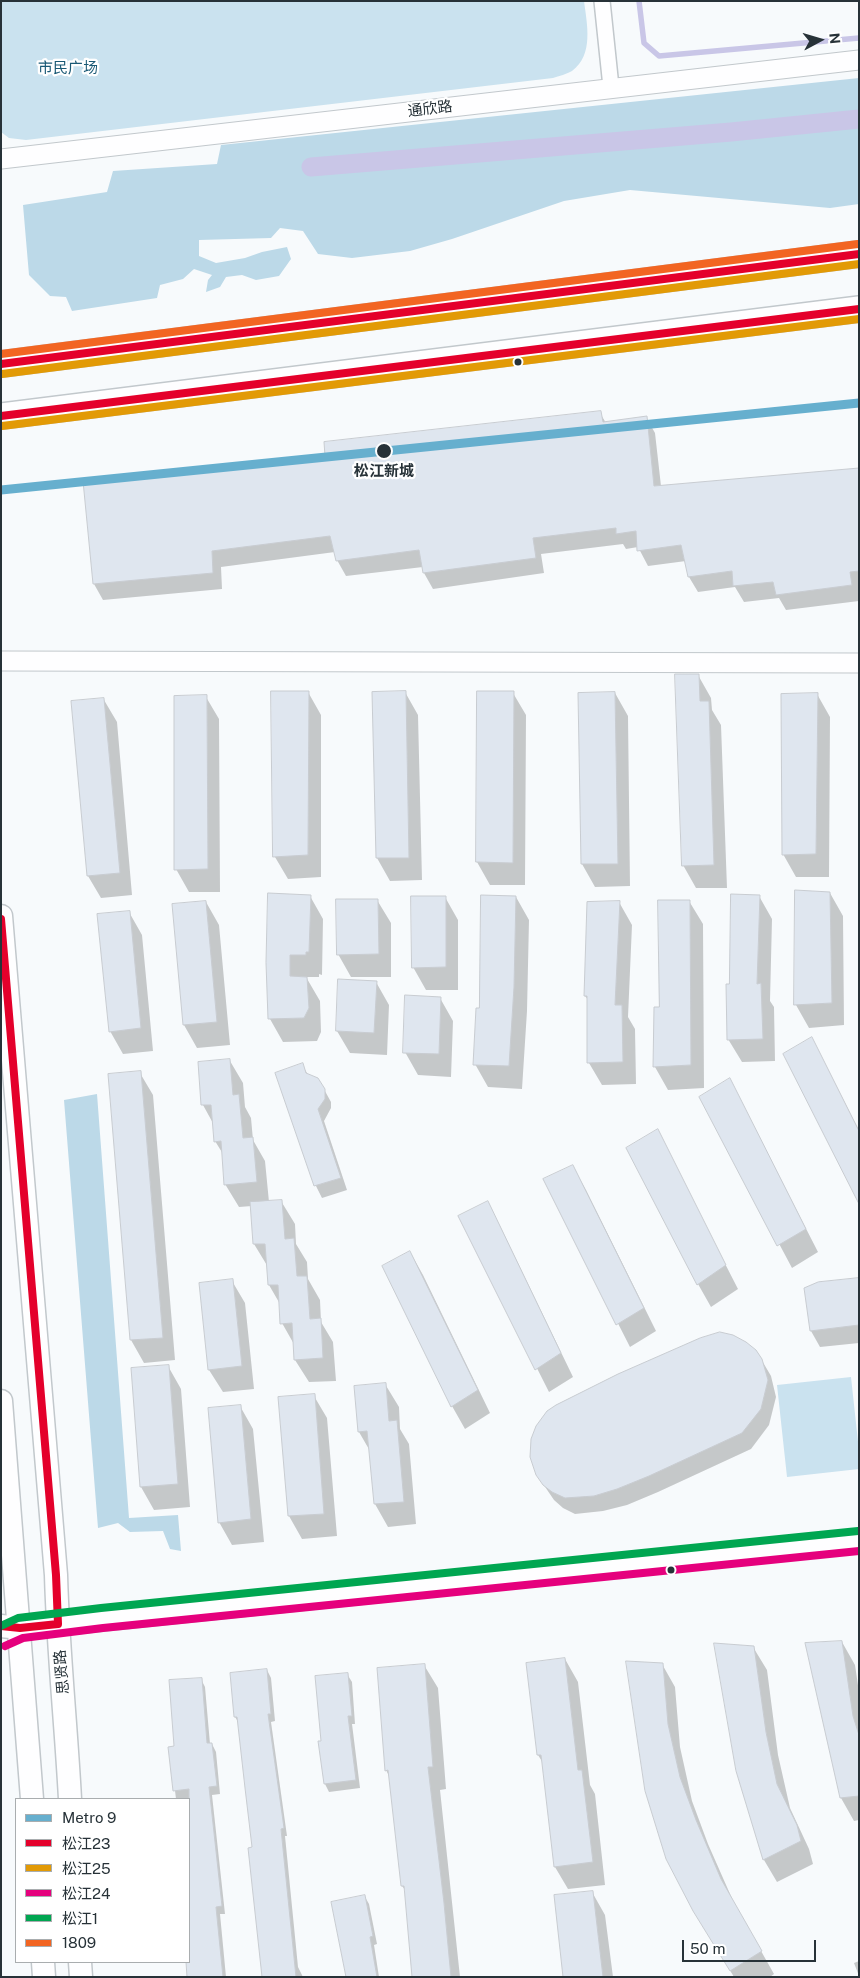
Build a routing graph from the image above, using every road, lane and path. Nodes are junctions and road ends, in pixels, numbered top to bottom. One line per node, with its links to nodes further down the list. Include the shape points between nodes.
1 (602, 1): 3 (street)
2 (859, 60): 3 (street, 通欣路)
3 (611, 87): 4 (street, 通欣路)
4 (1, 159)
5 (859, 254): 7 (main road)
6 (859, 309): 8 (main road)
7 (1, 364)
8 (1, 416)
9 (1, 662): 10 (street)
10 (859, 663)
11 (1, 916): 14 (main road, 思贤路, via 56,1565)
12 (1, 1401): 15 (main road, via 14,1578)
13 (859, 1541): 14 (main road)
14 (58, 1624): 15 (main road); 17 (main road, 思贤路)
15 (7, 1630): 16 (main road)
16 (32, 1798)
17 (70, 1798)
18 (43, 1963): 20 (main road)
19 (80, 1963): 21 (main road)
20 (44, 1977)
21 (80, 1977)

